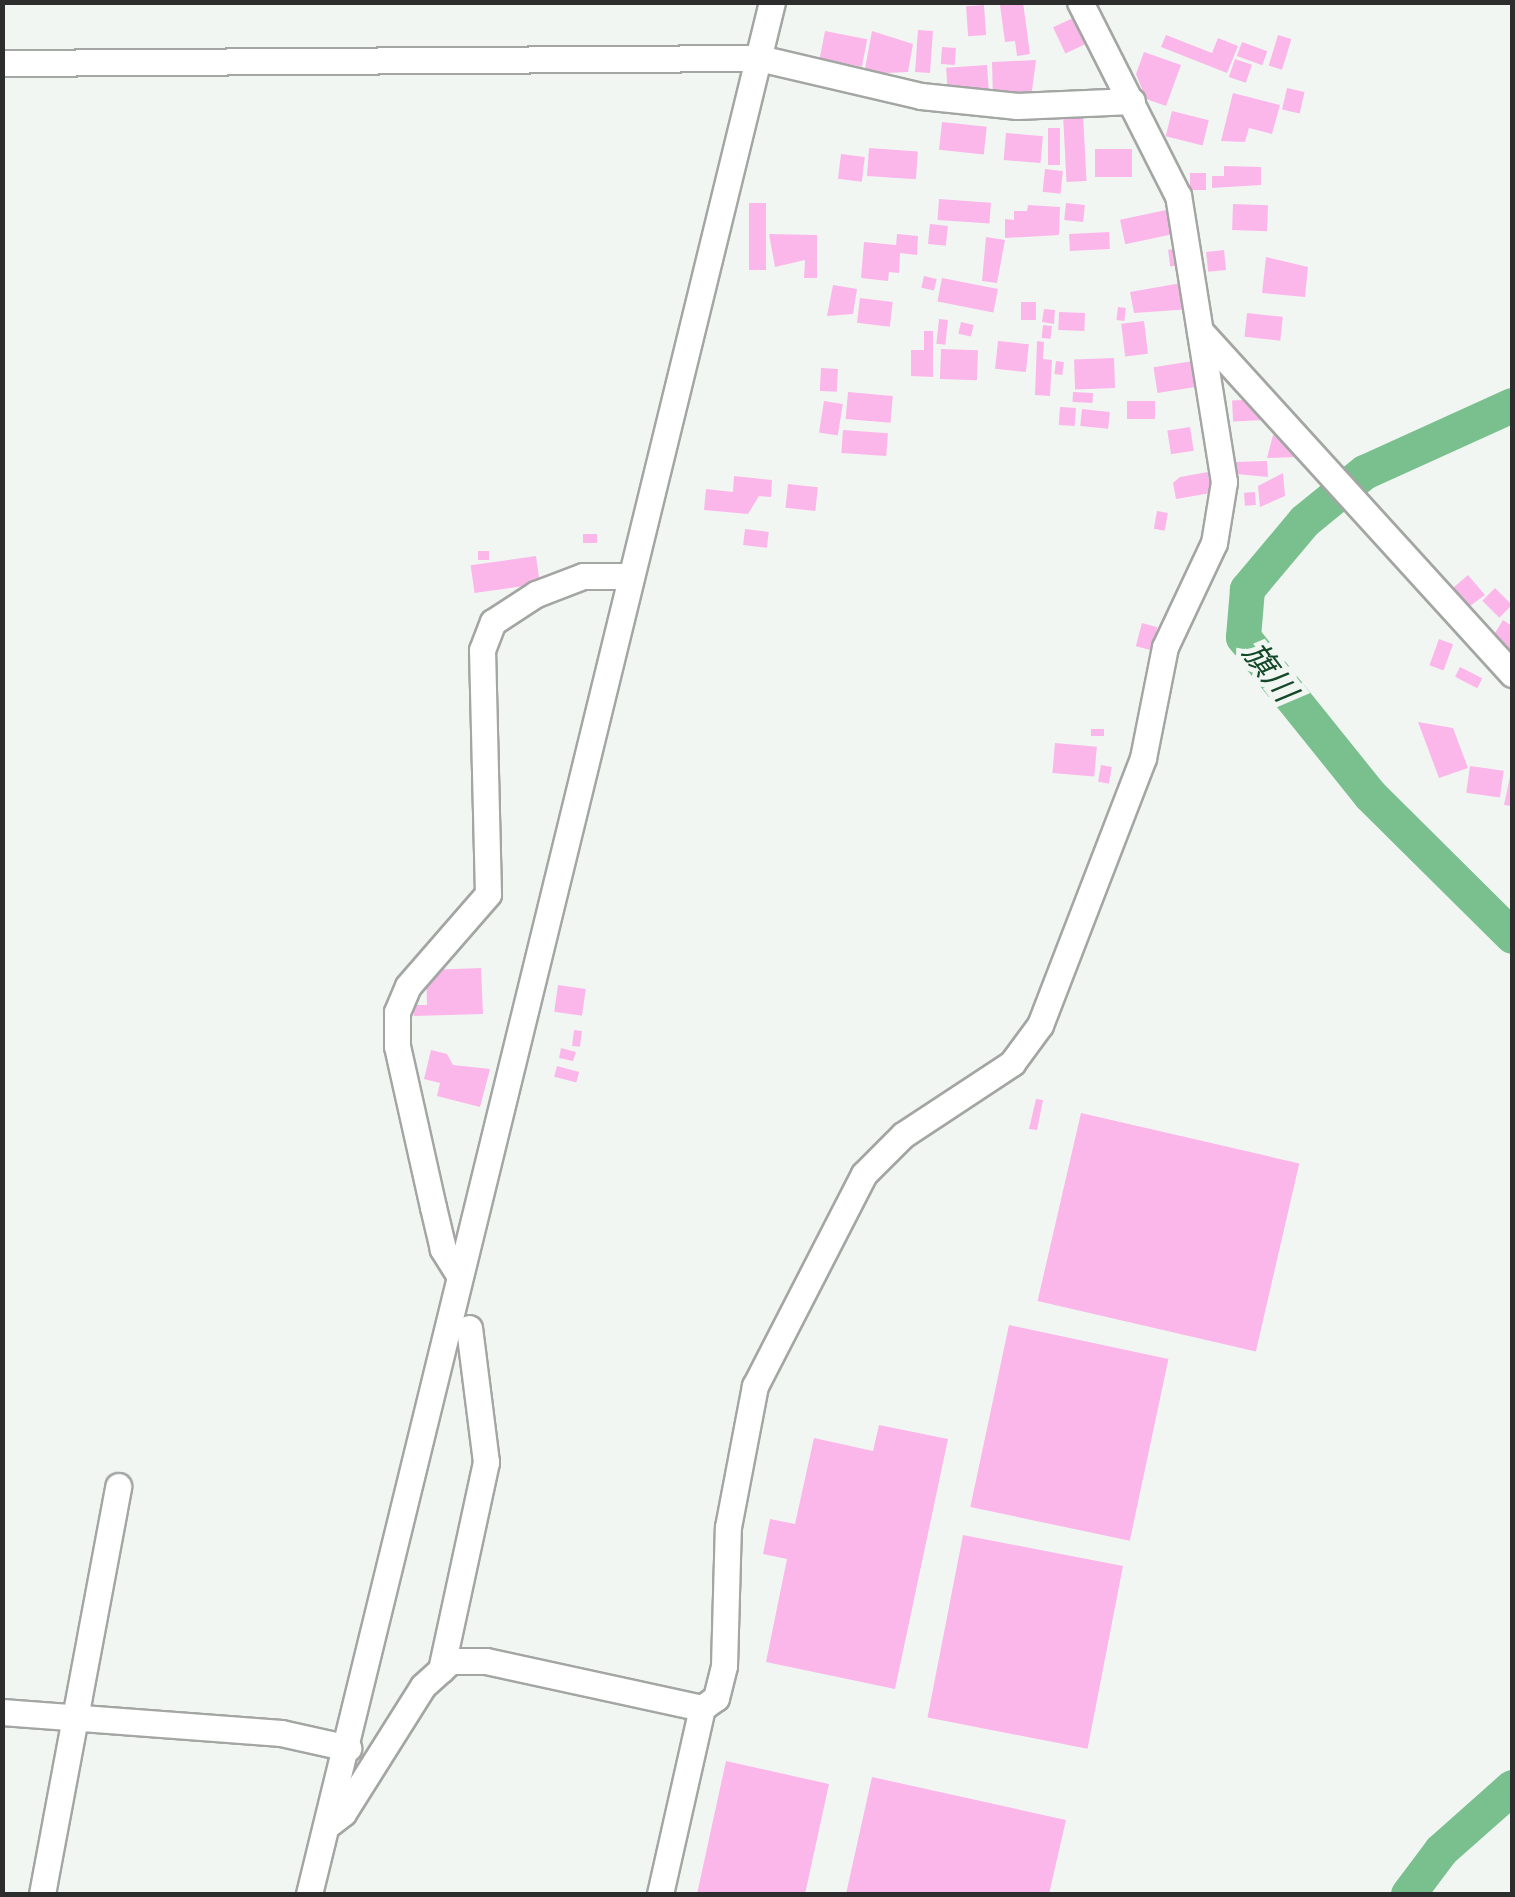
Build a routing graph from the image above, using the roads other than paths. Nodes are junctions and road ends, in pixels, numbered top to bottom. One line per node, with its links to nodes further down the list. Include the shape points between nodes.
1 (772, 2): 3 (street)
2 (1080, 2): 5 (street)
3 (759, 58): 4 (street); 5 (street, via 951,99 1017,106); 7 (street)
4 (2, 63)
5 (1132, 101): 6 (street, via 1178,196)
6 (1200, 331): 8 (street); 13 (street, via 1224,482 1214,543 1164,646 1143,758 1040,1025 1012,1063 903,1134 864,1174 755,1386 728,1526 724,1666 716,1698)
7 (628, 576): 9 (street); 9 (street, via 583,576 536,594 493,622 482,650 488,894 408,986 398,1012 398,1046 436,1223)
8 (1512, 674)
9 (459, 1275): 16 (street)
10 (469, 1328): 12 (street, via 486,1462)
11 (118, 1486): 15 (street)
12 (440, 1670): 13 (street, via 451,1661 486,1662); 17 (street)
13 (702, 1708): 20 (street)
14 (2, 1712): 15 (street)
15 (77, 1720): 16 (street, via 282,1733); 18 (street)
16 (348, 1748): 17 (street)
17 (329, 1824): 19 (street)
18 (42, 1894)
19 (309, 1894)
20 (660, 1894)

